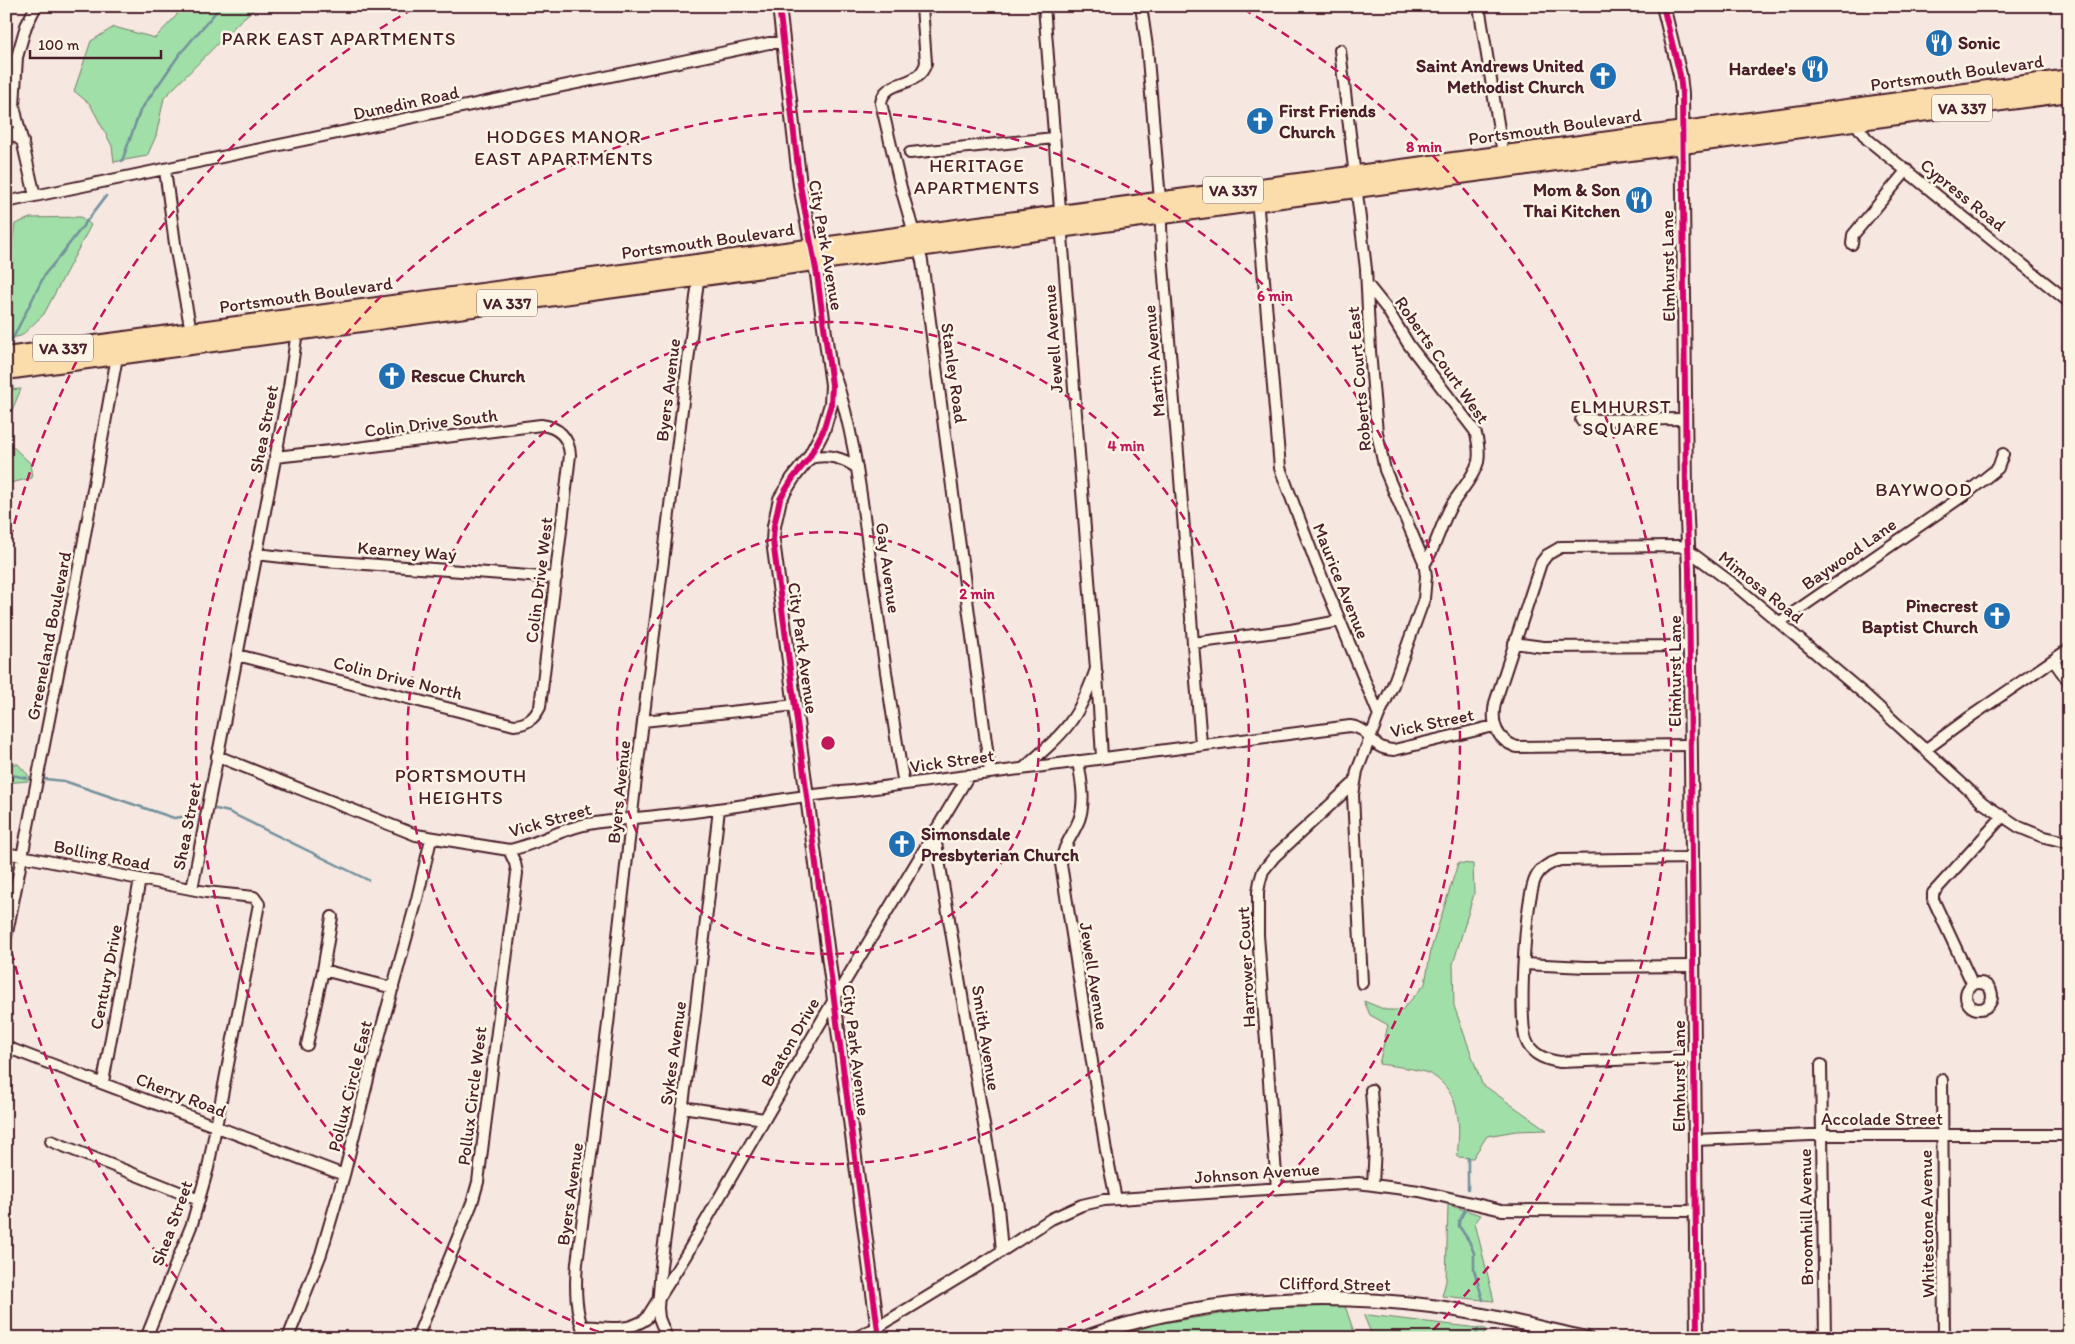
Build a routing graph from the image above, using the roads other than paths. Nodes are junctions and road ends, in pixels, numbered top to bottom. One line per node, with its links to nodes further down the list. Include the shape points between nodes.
1 (36, 6): 12 (street, via 17,57)
2 (778, 6): 8 (street, City Park Avenue)
3 (922, 6): 30 (street, Stanley Road, via 924,70 915,80 889,88 881,102)
4 (1044, 6): 17 (street, Jewell Avenue)
5 (1141, 6): 28 (street, Martin Avenue)
6 (1479, 6): 21 (street)
7 (1664, 6): 18 (street, Elmhurst Lane, via 1680,75)
8 (783, 43): 22 (street, Dunedin Road, via 769,43); 32 (street, City Park Avenue, via 800,185)
9 (1340, 50): 24 (street, Roberts Court East)
10 (2069, 78): 13 (main road, Portsmouth Boulevard / VA 337)
11 (2069, 93): 15 (main road, Portsmouth Boulevard / VA 337)
12 (14, 106): 14 (street); 19 (street)
13 (1840, 109): 15 (street, Cypress Road); 18 (main road, Portsmouth Boulevard / VA 337)
14 (6, 114)
15 (1855, 122): 18 (main road, Portsmouth Boulevard / VA 337); 23 (street, Cypress Road, via 1866,139)
16 (6, 128): 19 (street)
17 (1054, 138): 20 (street); 29 (street, Jewell Avenue)
18 (1682, 138): 21 (main road, Portsmouth Boulevard / VA 337); 42 (street, Elmhurst Lane)
19 (23, 142): 26 (street)
20 (910, 153)
21 (1507, 161): 24 (main road, Portsmouth Boulevard / VA 337)
22 (165, 170): 26 (street, Dunedin Road); 37 (street)
23 (1907, 170): 31 (street, via 1853,235); 35 (street, Cypress Road)
24 (1356, 181): 25 (main road, Portsmouth Boulevard / VA 337); 34 (street, Roberts Court East)
25 (1257, 194): 28 (main road, Portsmouth Boulevard / VA 337); 53 (street, Maurice Avenue, via 1280,468)
26 (35, 196): 27 (street, Dunedin Road)
27 (6, 202)
28 (1160, 207): 29 (main road, Portsmouth Boulevard / VA 337); 55 (street, Martin Avenue)
29 (1061, 221): 30 (main road, Portsmouth Boulevard / VA 337); 61 (street, Jewell Avenue)
30 (915, 241): 32 (main road, Portsmouth Boulevard / VA 337); 76 (street, Stanley Road, via 922,261)
31 (1852, 244)
32 (813, 255): 33 (main road, Portsmouth Boulevard / VA 337); 40 (street, City Park Avenue)
33 (699, 270): 36 (main road, Portsmouth Boulevard / VA 337); 66 (street, Byers Avenue)
34 (1367, 284): 51 (street, Roberts Court East, via 1380,452); 51 (street, Roberts Court West, via 1475,431 1478,440 1478,462 1474,473 1450,510)
35 (2069, 302)
36 (295, 324): 37 (main road, Portsmouth Boulevard / VA 337); 38 (main road, Portsmouth Boulevard / VA 337); 45 (street, Shea Street, via 289,387)
37 (191, 331): 38 (main road, Portsmouth Boulevard / VA 337)
38 (119, 348): 39 (main road, Portsmouth Boulevard / VA 337); 41 (main road, Portsmouth Boulevard / VA 337); 89 (street, Greeneland Boulevard)
39 (6, 356)
40 (829, 360): 46 (street, City Park Avenue, via 830,410); 48 (street, Gay Avenue, via 841,394)
41 (6, 371)
42 (1685, 419): 43 (street); 49 (street, Elmhurst Lane)
43 (1581, 420)
44 (2003, 454): 54 (street, Baywood Lane, via 1998,468 1967,493)
45 (275, 457): 47 (street, Colin Drive South, via 541,425 556,429 563,435 570,450); 50 (street, Shea Street)
46 (809, 458): 48 (street, via 830,456); 64 (street, City Park Avenue, via 780,499 773,541)
47 (570, 460): 52 (street, Colin Drive West)
48 (857, 468): 79 (street, Gay Avenue, via 892,721)
49 (1688, 550): 54 (street, Mimosa Road); 56 (street, Mimosa Road, via 1679,546 1627,545 1569,546 1553,550 1541,562); 57 (street, Elmhurst Lane)
50 (256, 554): 52 (street, Kearney Way); 59 (street, Shea Street)
51 (1424, 565): 65 (street, Roberts Court East, via 1424,599)
52 (556, 578): 63 (street, Colin Drive West)
53 (1339, 621): 55 (street); 65 (street, Maurice Avenue)
54 (1780, 622): 71 (street, Mimosa Road)
55 (1193, 643): 69 (street, Martin Avenue)
56 (1514, 643): 57 (street, via 1543,647); 67 (street, Mimosa Road, via 1494,703)
57 (1689, 646): 70 (street, Elmhurst Lane)
58 (2069, 649): 60 (street)
59 (237, 655): 63 (street, Colin Drive North, via 514,725 532,719); 72 (street, Shea Street)
60 (2053, 660): 62 (street); 71 (street)
61 (1096, 670): 73 (street, Jewell Avenue); 75 (street, Jewell Avenue, via 1086,698 1068,727)
62 (2069, 682)
63 (540, 703)
64 (796, 705): 66 (street); 80 (street, City Park Avenue)
65 (1379, 715): 68 (street)
66 (643, 721): 83 (street, Byers Avenue)
67 (1494, 726): 68 (street, Vick Street, via 1394,750 1384,750); 70 (street, Vick Street, via 1504,740 1517,747)
68 (1369, 736): 69 (street, Vick Street, via 1359,727 1350,726); 78 (street)
69 (1201, 744): 73 (street, Vick Street)
70 (1690, 745): 90 (street, Elmhurst Lane)
71 (1925, 750): 82 (street, Mimosa Road)
72 (217, 756): 85 (street, Vick Street); 92 (street, Shea Street)
73 (1102, 757): 74 (street, Vick Street)
74 (1078, 761): 75 (street, Vick Street); 120 (street, Jewell Avenue, via 1082,804 1075,828 1062,853 1061,864)
75 (1024, 768): 76 (street, Vick Street)
76 (990, 772): 77 (street, Vick Street)
77 (968, 775): 79 (street, Vick Street); 84 (street, Beaton Drive)
78 (1354, 783): 98 (street); 119 (street, Harrower Court, via 1275,856 1259,886 1258,935)
79 (904, 784): 80 (street, Vick Street)
80 (808, 795): 81 (street, Vick Street); 101 (street, City Park Avenue)
81 (720, 809): 83 (street, Vick Street); 109 (street, Sykes Avenue)
82 (2002, 817): 86 (street, Mimosa Road, via 2034,833); 99 (street, via 1933,893)
83 (633, 819): 87 (street, Vick Street, via 588,824); 125 (street, Byers Avenue, via 577,1263 577,1297)
84 (934, 831): 101 (street, Beaton Drive); 123 (street, Smith Avenue, via 995,1188)
85 (431, 838): 87 (street, Vick Street); 100 (street, Pollux Circle East)
86 (2069, 843)
87 (509, 850): 129 (street, Pollux Circle West, via 517,873 478,1182)
88 (6, 852): 89 (street, Bolling Road)
89 (23, 856): 91 (street, Bolling Road); 94 (street, Greeneland Boulevard)
90 (1692, 858): 95 (street, via 1560,860 1547,865 1534,880); 96 (street, Elmhurst Lane)
91 (140, 878): 92 (street, Bolling Road); 107 (street, Century Drive)
92 (192, 889): 111 (street, Shea Street, via 254,897 259,904)
93 (332, 917): 97 (street)
94 (6, 938)
95 (1524, 964): 96 (street); 104 (street, via 1522,1005 1526,1040 1544,1058 1560,1062)
96 (1693, 966): 104 (street, Elmhurst Lane)
97 (323, 970): 100 (street); 102 (street)
98 (1362, 983)
99 (1973, 985)
100 (393, 988): 117 (street, Pollux Circle East)
101 (835, 998): 110 (street, Beaton Drive); 126 (street, City Park Avenue)
102 (308, 1045)
103 (6, 1047): 107 (street, Cherry Road)
104 (1694, 1057): 115 (street, Elmhurst Lane)
105 (1820, 1066): 112 (street, Broomhill Avenue)
106 (1942, 1080): 113 (street, Whitestone Avenue)
107 (103, 1082): 111 (street, Cherry Road)
108 (1371, 1090): 118 (street, via 1375,1146)
109 (682, 1107): 110 (street); 124 (street, Sykes Avenue)
110 (764, 1119): 124 (street, Beaton Drive)
111 (217, 1126): 117 (street, Cherry Road); 121 (street, Shea Street)
112 (1821, 1135): 113 (street, Accolade Street); 115 (street, Accolade Street); 136 (street, Broomhill Avenue)
113 (1942, 1135): 114 (street, Accolade Street); 137 (street, Whitestone Avenue)
114 (2069, 1137)
115 (1695, 1140): 122 (street, Elmhurst Lane)
116 (51, 1142): 121 (street)
117 (344, 1175): 128 (street, Pollux Circle East, via 321,1254)
118 (1373, 1184): 119 (street, Johnson Avenue); 122 (street, Johnson Avenue, via 1502,1210)
119 (1277, 1188): 120 (street, Johnson Avenue)
120 (1116, 1199): 123 (street, Johnson Avenue, via 1066,1211)
121 (199, 1200): 127 (street, Shea Street)
122 (1696, 1211): 135 (street, Elmhurst Lane)
123 (1002, 1252): 126 (street, Johnson Avenue)
124 (658, 1300): 125 (street, Beaton Drive, via 646,1319 631,1328); 131 (street, via 659,1318)
125 (582, 1326): 130 (street)
126 (879, 1332): 132 (street, Johnson Avenue)
127 (146, 1338)
128 (288, 1338)
129 (417, 1338)
130 (587, 1338)
131 (667, 1338)
132 (855, 1338)
133 (1083, 1338): 134 (street, Clifford Street, via 1184,1312 1302,1299 1350,1299 1432,1306)
134 (1587, 1338)
135 (1697, 1338)
136 (1825, 1338)
137 (1944, 1338)

